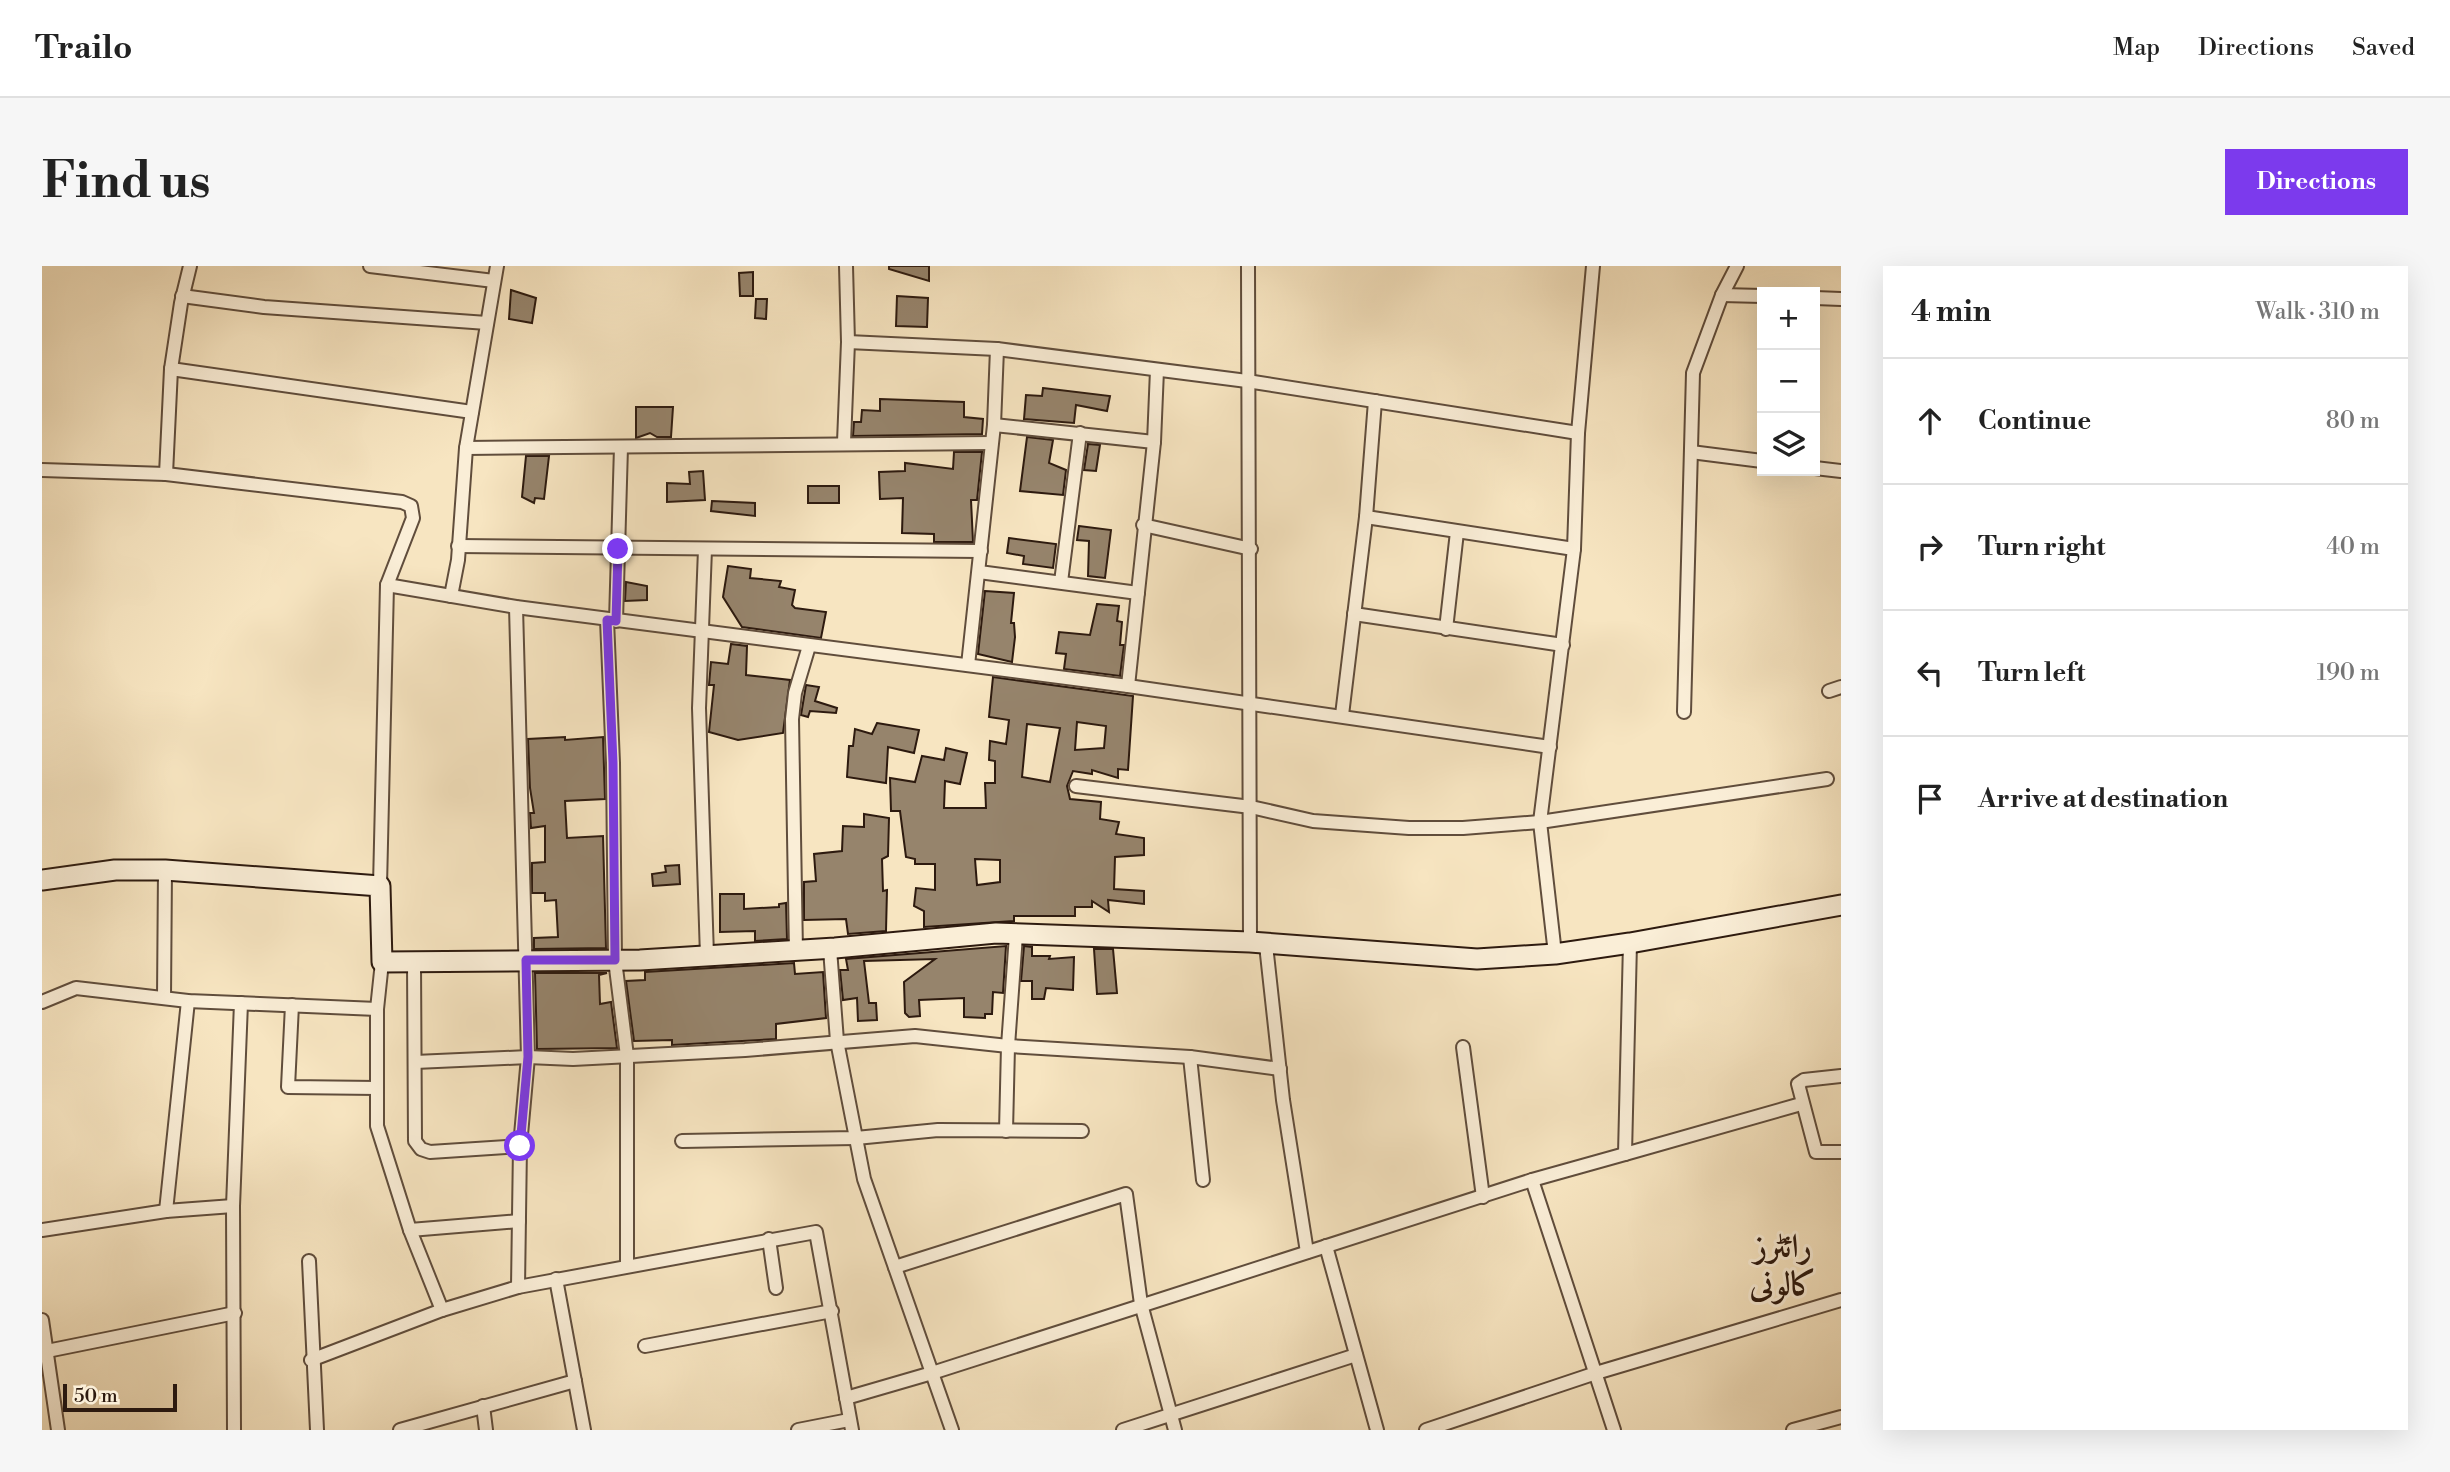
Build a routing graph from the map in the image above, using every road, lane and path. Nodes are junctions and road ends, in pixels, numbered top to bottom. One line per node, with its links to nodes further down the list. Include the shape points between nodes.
1 (190, 266): 10 (street)
2 (370, 266): 8 (street)
3 (497, 266): 8 (street)
4 (846, 266): 15 (street)
5 (1248, 266): 19 (street)
6 (1593, 266): 24 (street)
7 (1737, 266): 9 (street)
8 (494, 281): 14 (street)
9 (1722, 295): 11 (street); 30 (street, via 1693,373)
10 (182, 296): 14 (street, via 264,307); 17 (street)
11 (1757, 296)
12 (1820, 298): 13 (street)
13 (1841, 299)
14 (487, 323): 21 (street)
15 (848, 342): 16 (street); 25 (street)
16 (997, 349): 18 (street); 22 (street)
17 (171, 369): 21 (street); 35 (street)
18 (1157, 370): 19 (street); 26 (street)
19 (1247, 381): 20 (street); 42 (street)
20 (1375, 401): 24 (street); 36 (street)
21 (472, 412): 29 (street)
22 (994, 425): 23 (street); 27 (street)
23 (1080, 433): 26 (street); 46 (street)
24 (1578, 433): 43 (street)
25 (844, 442): 27 (street); 28 (street)
26 (1154, 442): 37 (street)
27 (991, 443): 44 (street)
28 (621, 447): 29 (street); 40 (street)
29 (466, 448): 39 (street)
30 (1691, 452): 31 (street); 60 (street)
31 (1757, 460)
32 (1820, 469): 34 (street)
33 (42, 470): 35 (street)
34 (1841, 471)
35 (166, 474): 47 (street, via 411,506 413,518)
36 (1366, 517): 38 (street); 51 (street)
37 (1143, 525): 42 (street); 48 (street)
38 (1457, 533): 43 (street); 53 (street)
39 (458, 546): 40 (street); 49 (street)
40 (618, 549): 41 (street); 52 (street)
41 (705, 549): 44 (street); 54 (street)
42 (1251, 549): 59 (street)
43 (1574, 549): 55 (street)
44 (981, 551): 45 (street)
45 (979, 572): 46 (street); 57 (street)
46 (1061, 582): 48 (street)
47 (387, 584): 49 (street); 69 (street)
48 (1138, 593): 58 (street)
49 (451, 596): 50 (street)
50 (516, 607): 52 (street); 78 (street)
51 (1354, 614): 53 (street); 61 (street)
52 (612, 620): 54 (street); 79 (street)
53 (1446, 629): 55 (street)
54 (703, 632): 56 (street); 77 (street, via 699,708)
55 (1563, 645): 62 (street)
56 (809, 646): 57 (street); 75 (street, via 792,719)
57 (968, 665): 58 (street)
58 (1128, 685): 59 (street)
59 (1252, 702): 61 (street); 65 (street)
60 (1684, 712)
61 (1342, 715): 62 (street)
62 (1550, 747): 66 (street)
63 (1827, 779): 66 (street)
64 (1076, 786): 65 (street)
65 (1251, 807): 66 (street, via 1314,821 1409,828); 73 (street)
66 (1541, 822): 76 (street)
67 (164, 870): 68 (street, via 115,870); 69 (street); 82 (street)
68 (42, 880)
69 (380, 886): 80 (street)
70 (1841, 905): 72 (street)
71 (1016, 934): 73 (street); 74 (street); 89 (street)
72 (1630, 943): 76 (street); 105 (street)
73 (1258, 944): 76 (street, via 1477,959); 95 (street)
74 (830, 949): 75 (street); 88 (street)
75 (796, 951): 77 (street)
76 (1555, 954)
77 (707, 956): 79 (street)
78 (526, 960): 79 (street); 81 (street); 92 (street)
79 (615, 960): 91 (street)
80 (382, 962): 81 (street); 87 (street)
81 (414, 962): 94 (street)
82 (164, 997): 83 (street); 84 (street, via 76,988)
83 (188, 1001): 85 (street); 110 (street)
84 (42, 1002)
85 (241, 1003): 86 (street); 109 (street)
86 (292, 1005): 87 (street); 97 (street, via 288,1087)
87 (377, 1009): 97 (street)
88 (837, 1041): 89 (street, via 915,1036); 91 (street); 101 (street)
89 (1008, 1046): 93 (street); 99 (street)
90 (1462, 1047): 108 (street)
91 (627, 1056): 92 (street); 118 (street)
92 (528, 1057): 94 (street); 103 (street)
93 (1190, 1057): 95 (street); 106 (street)
94 (415, 1062): 103 (street, via 415,1141 421,1149)
95 (1280, 1069): 116 (street)
96 (1841, 1076): 98 (street, via 1800,1081)
97 (377, 1088): 113 (street, via 376,1126)
98 (1801, 1104): 104 (street, via 1816,1152); 105 (street)
99 (1006, 1131): 100 (street); 101 (street, via 938,1130)
100 (1082, 1132)
101 (856, 1139): 102 (street); 119 (street, via 864,1179)
102 (682, 1142)
103 (520, 1146): 111 (street)
104 (1841, 1152)
105 (1625, 1154): 107 (street)
106 (1203, 1180)
107 (1532, 1180): 108 (street); 134 (street)
108 (1483, 1197): 115 (street)
109 (233, 1206): 110 (street); 127 (street)
110 (166, 1211): 112 (street)
111 (519, 1221): 113 (street); 121 (street)
112 (42, 1230)
113 (410, 1230): 125 (street)
114 (769, 1239): 118 (street); 122 (street); 126 (street, via 816,1232)
115 (1326, 1246): 116 (street); 131 (street)
116 (1307, 1252): 124 (street)
117 (309, 1261): 132 (street)
118 (627, 1265): 120 (street)
119 (895, 1267): 124 (street, via 1126,1194); 133 (street)
120 (556, 1279): 121 (street); 135 (street)
121 (518, 1287): 125 (street)
122 (776, 1288)
123 (1841, 1300): 134 (street)
124 (1141, 1304): 133 (street); 138 (street)
125 (442, 1310): 132 (street)
126 (832, 1311): 129 (street); 136 (street)
127 (234, 1313): 130 (street); 142 (street)
128 (42, 1320): 130 (street)
129 (645, 1346)
130 (47, 1351): 141 (street)
131 (1356, 1355): 138 (street); 151 (street)
132 (311, 1360): 143 (street)
133 (932, 1373): 136 (street); 148 (street)
134 (1596, 1373): 152 (street); 153 (street)
135 (575, 1381): 137 (street); 146 (street)
136 (846, 1398): 140 (street)
137 (483, 1406): 144 (street); 145 (street)
138 (1171, 1415): 149 (street); 150 (street)
139 (1841, 1417): 154 (street)
140 (850, 1425): 147 (street)
141 (58, 1430)
142 (234, 1430)
143 (317, 1430)
144 (400, 1430)
145 (485, 1430)
146 (584, 1430)
147 (798, 1430)
148 (952, 1430)
149 (1124, 1430)
150 (1175, 1430)
151 (1377, 1430)
152 (1426, 1430)
153 (1614, 1430)
154 (1793, 1430)

